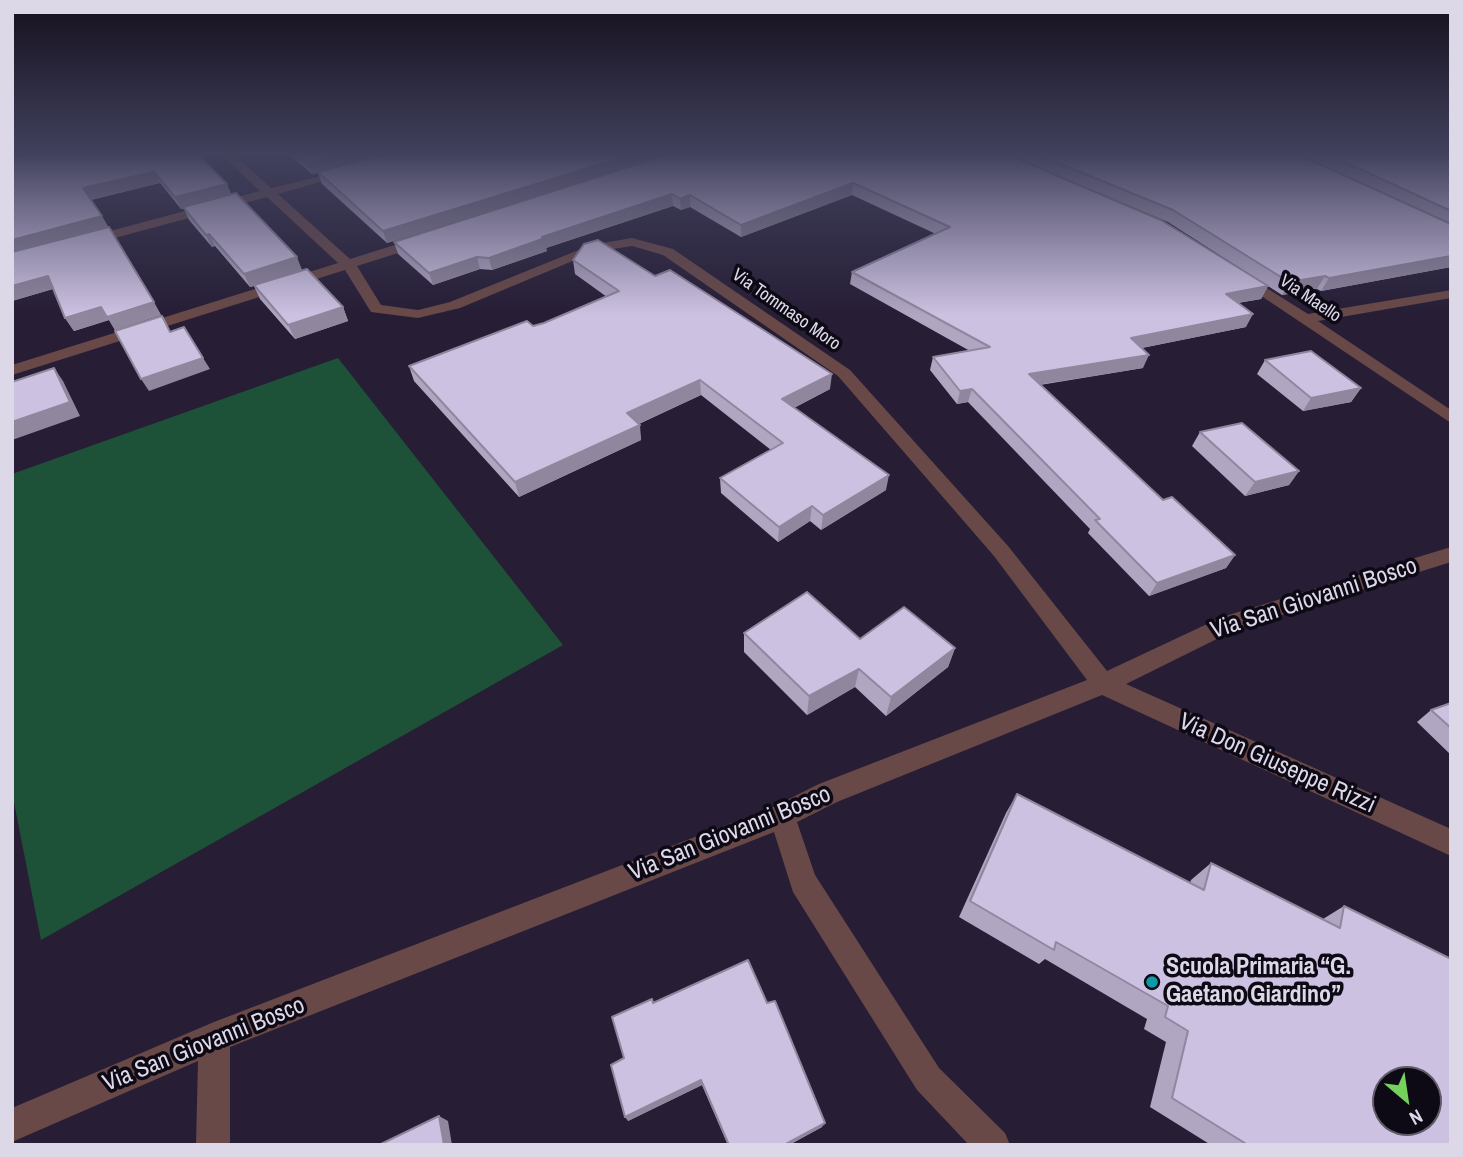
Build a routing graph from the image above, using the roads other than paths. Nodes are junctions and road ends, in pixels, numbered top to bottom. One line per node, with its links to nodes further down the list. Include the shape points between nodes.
1 (213, 207): 4 (street)
2 (285, 207): 5 (street)
3 (442, 234): 5 (street)
4 (66, 247)
5 (349, 265): 9 (street); 12 (street, Via Tommaso Moro, via 376,309 418,314 455,305 591,250 632,242 668,252 844,373 1001,551)
6 (1226, 266): 8 (street, Via Maello)
7 (1451, 294): 8 (street)
8 (1306, 320): 10 (street, Via Maello)
9 (12, 370)
10 (1451, 418)
11 (1451, 554): 12 (street, Via San Giovanni Bosco, via 1230,622)
12 (1103, 684): 13 (street, Via San Giovanni Bosco, via 828,793); 14 (street, Via Don Giuseppe Rizzi)
13 (782, 816): 15 (street, Via San Giovanni Bosco); 18 (street, via 803,882 928,1079)
14 (1451, 843)
15 (214, 1038): 16 (street, Via San Giovanni Bosco); 17 (street)
16 (12, 1125)
17 (213, 1145)
18 (993, 1145)

